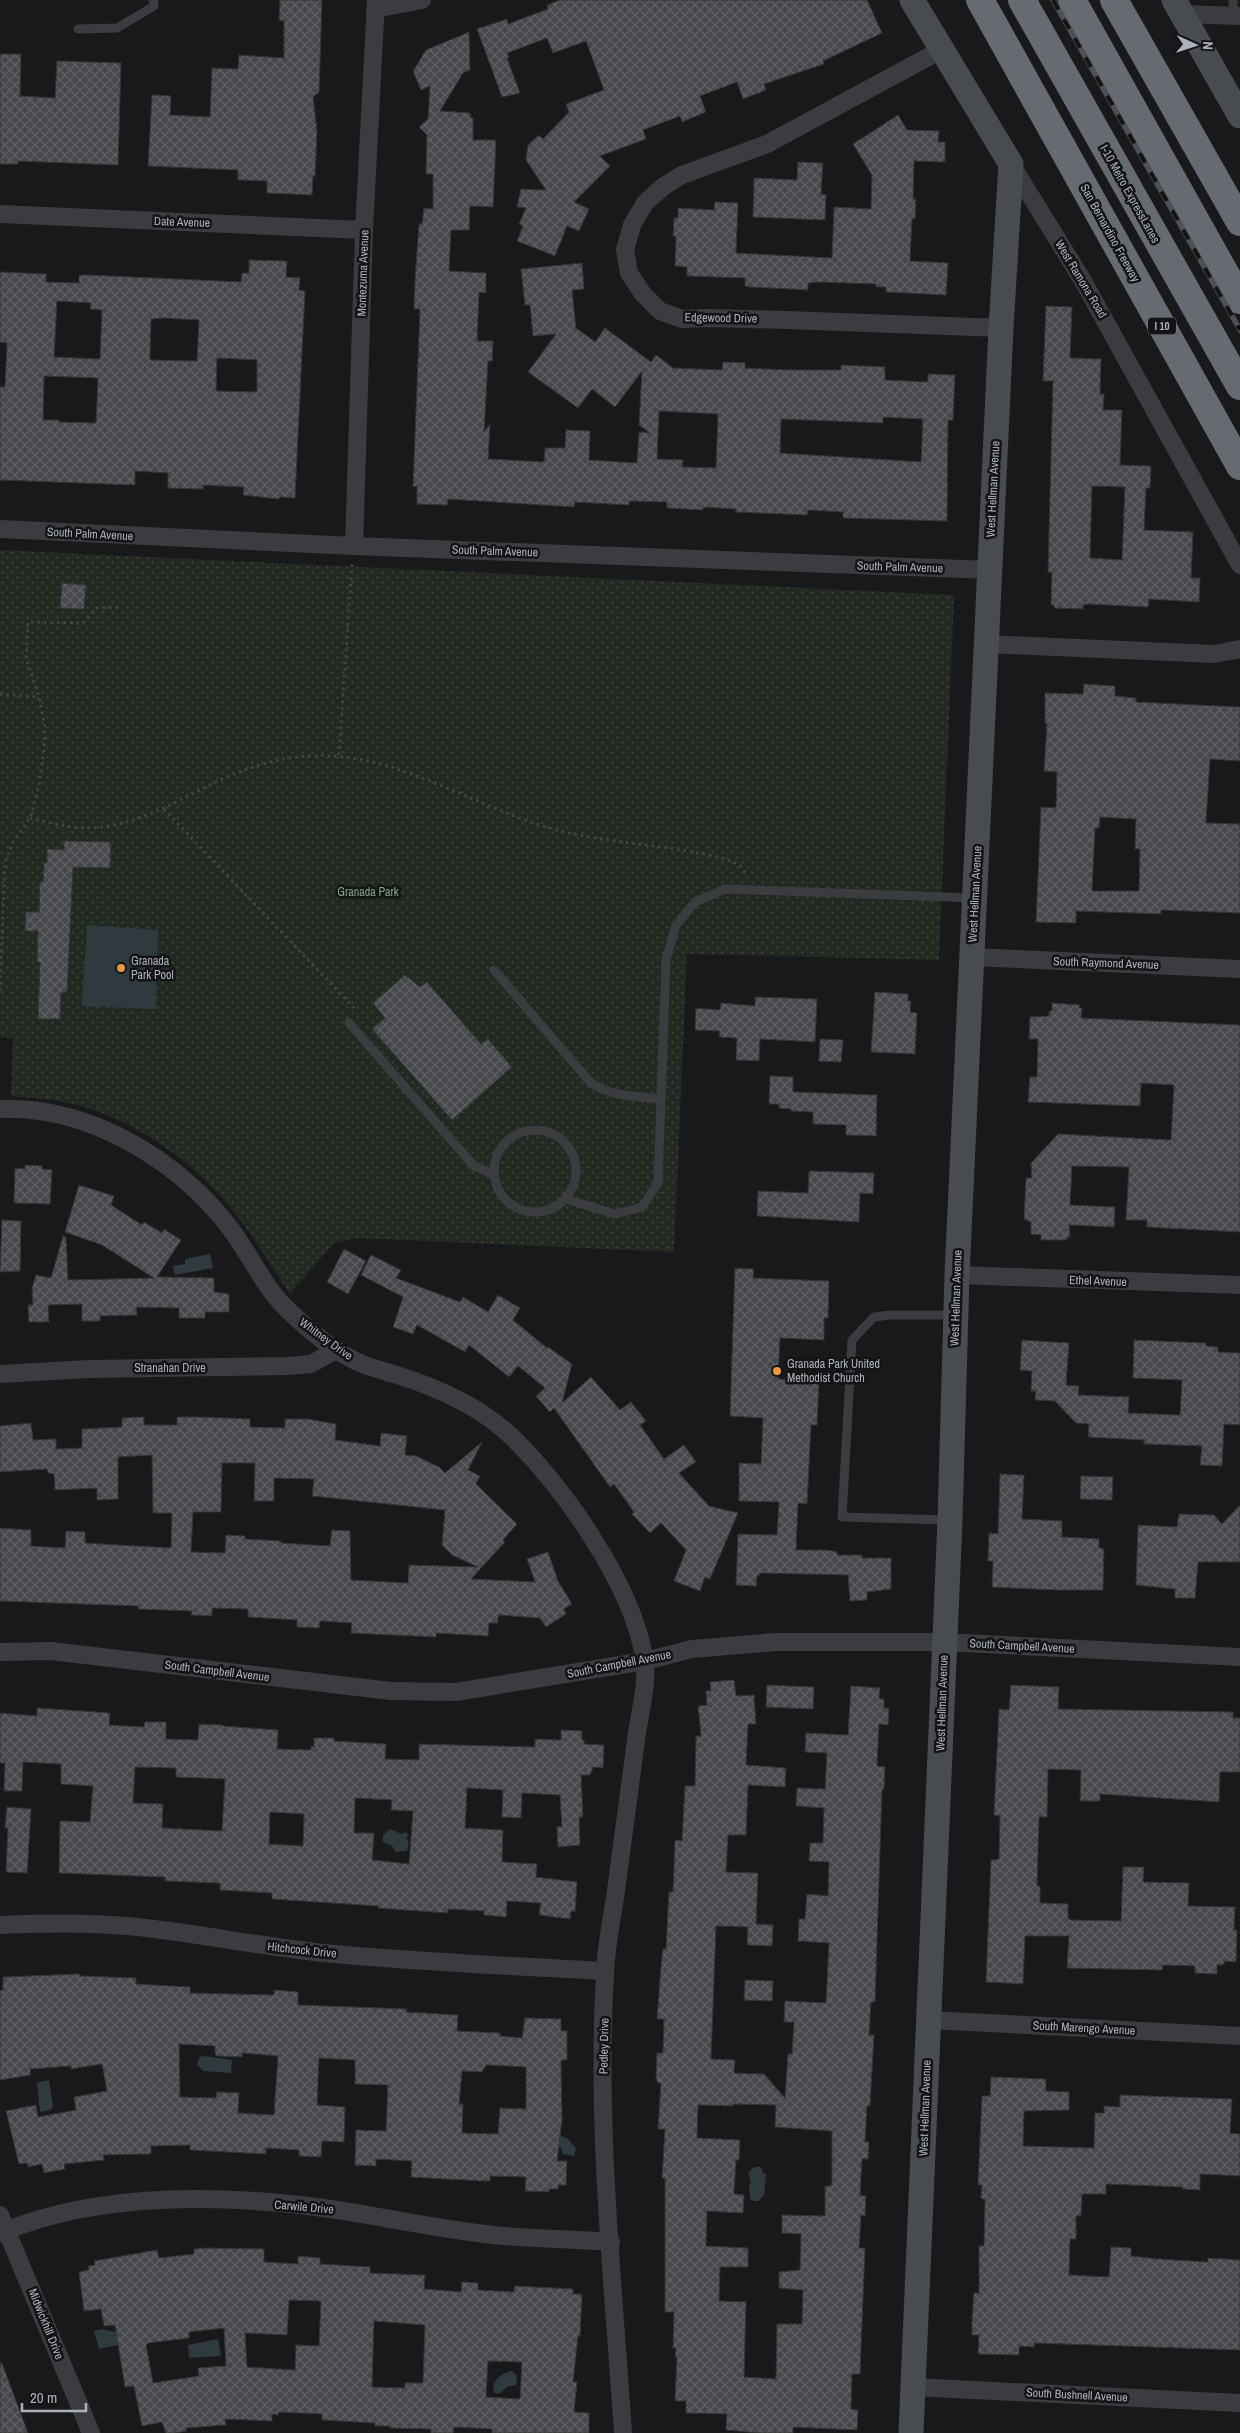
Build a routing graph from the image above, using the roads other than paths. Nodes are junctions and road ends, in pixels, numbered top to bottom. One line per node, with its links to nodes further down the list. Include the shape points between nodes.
1 (153, 0): 12 (lane, via 154,6 117,28)
2 (422, 0): 9 (street)
3 (912, 0): 13 (street, West Ramona Road)
4 (966, 0): 16 (highway)
5 (980, 0): 16 (highway, San Bernardino Freeway / I 10)
6 (1022, 0): 22 (highway, I-10 Metro ExpressLanes)
7 (1072, 0): 20 (highway)
8 (1114, 0): 18 (highway)
9 (376, 4): 19 (street, Montezuma Avenue)
10 (1178, 7): 11 (street); 14 (street)
11 (1235, 11)
12 (78, 29)
13 (941, 50): 15 (street, West Ramona Road); 21 (street, Edgewood Drive, via 767,144 682,175 664,186 645,203 632,225 625,250 629,273 660,311 682,319)
14 (1240, 116)
15 (1011, 164): 21 (street, West Hellman Avenue); 26 (street, West Ramona Road, via 1083,280)
16 (1083, 186): 23 (highway, San Bernardino Freeway / I 10)
17 (0, 214): 19 (street, Date Avenue)
18 (1240, 222)
19 (364, 230): 25 (street, Montezuma Avenue)
20 (1240, 300)
21 (1001, 328): 27 (street, West Hellman Avenue)
22 (1240, 386)
23 (1240, 466)
24 (0, 530): 25 (street, South Palm Avenue)
25 (354, 546): 27 (street, South Palm Avenue)
26 (1240, 565)
27 (990, 570): 28 (street, West Hellman Avenue)
28 (986, 644): 29 (street, via 1214,654); 30 (street, West Hellman Avenue)
29 (1240, 649)
30 (974, 898): 31 (street, West Hellman Avenue); 35 (lane, via 725,888 695,902 676,925 666,960)
31 (972, 957): 32 (street, South Raymond Avenue); 39 (street, West Hellman Avenue)
32 (1240, 969)
33 (494, 970): 35 (lane, via 591,1083 614,1094)
34 (349, 1023): 37 (lane, via 474,1166)
35 (661, 1098): 38 (lane, via 658,1184 642,1207 615,1214)
36 (0, 1109): 42 (street, Whitney Drive, via 55,1114 95,1126 170,1167 230,1228 283,1305)
37 (493, 1174): 38 (lane, via 507,1202 521,1210 537,1213 553,1209); 38 (lane, via 500,1150 517,1134 533,1130 549,1132 563,1140 575,1161 574,1185)
38 (566, 1199)
39 (957, 1275): 40 (street, Ethel Avenue); 41 (street, West Hellman Avenue)
40 (1240, 1285)
41 (955, 1315): 44 (street, West Hellman Avenue); 44 (lane, via 874,1317 852,1340 842,1517)
42 (336, 1350): 43 (street, Stranahan Drive, via 312,1364 288,1366 89,1369); 48 (street, Whitney Drive, via 362,1364 440,1391 476,1409 510,1435 582,1522 606,1562 628,1602)
43 (0, 1374)
44 (950, 1520): 45 (street, West Hellman Avenue)
45 (944, 1642): 47 (street, South Campbell Avenue); 48 (street, South Campbell Avenue, via 775,1642 692,1649); 51 (street, West Hellman Avenue)
46 (0, 1652): 48 (street, South Campbell Avenue, via 51,1651 391,1691 456,1692)
47 (1240, 1657)
48 (645, 1661): 50 (street, Pedley Drive)
49 (0, 1925): 50 (street, Hitchcock Drive, via 69,1922 162,1930 322,1953 461,1964)
50 (605, 1970): 54 (street, Pedley Drive, via 603,2108)
51 (929, 2020): 52 (street, South Marengo Avenue); 55 (street, West Hellman Avenue)
52 (1240, 2036)
53 (3, 2226): 54 (street, Carwile Drive, via 130,2202 201,2197 341,2210 494,2235); 57 (street, Midwickhill Drive)
54 (611, 2242): 58 (street, Pedley Drive)
55 (913, 2387): 56 (street, South Bushnell Avenue); 59 (street, West Hellman Avenue)
56 (1240, 2403)
57 (91, 2433)
58 (623, 2433)
59 (911, 2433)

